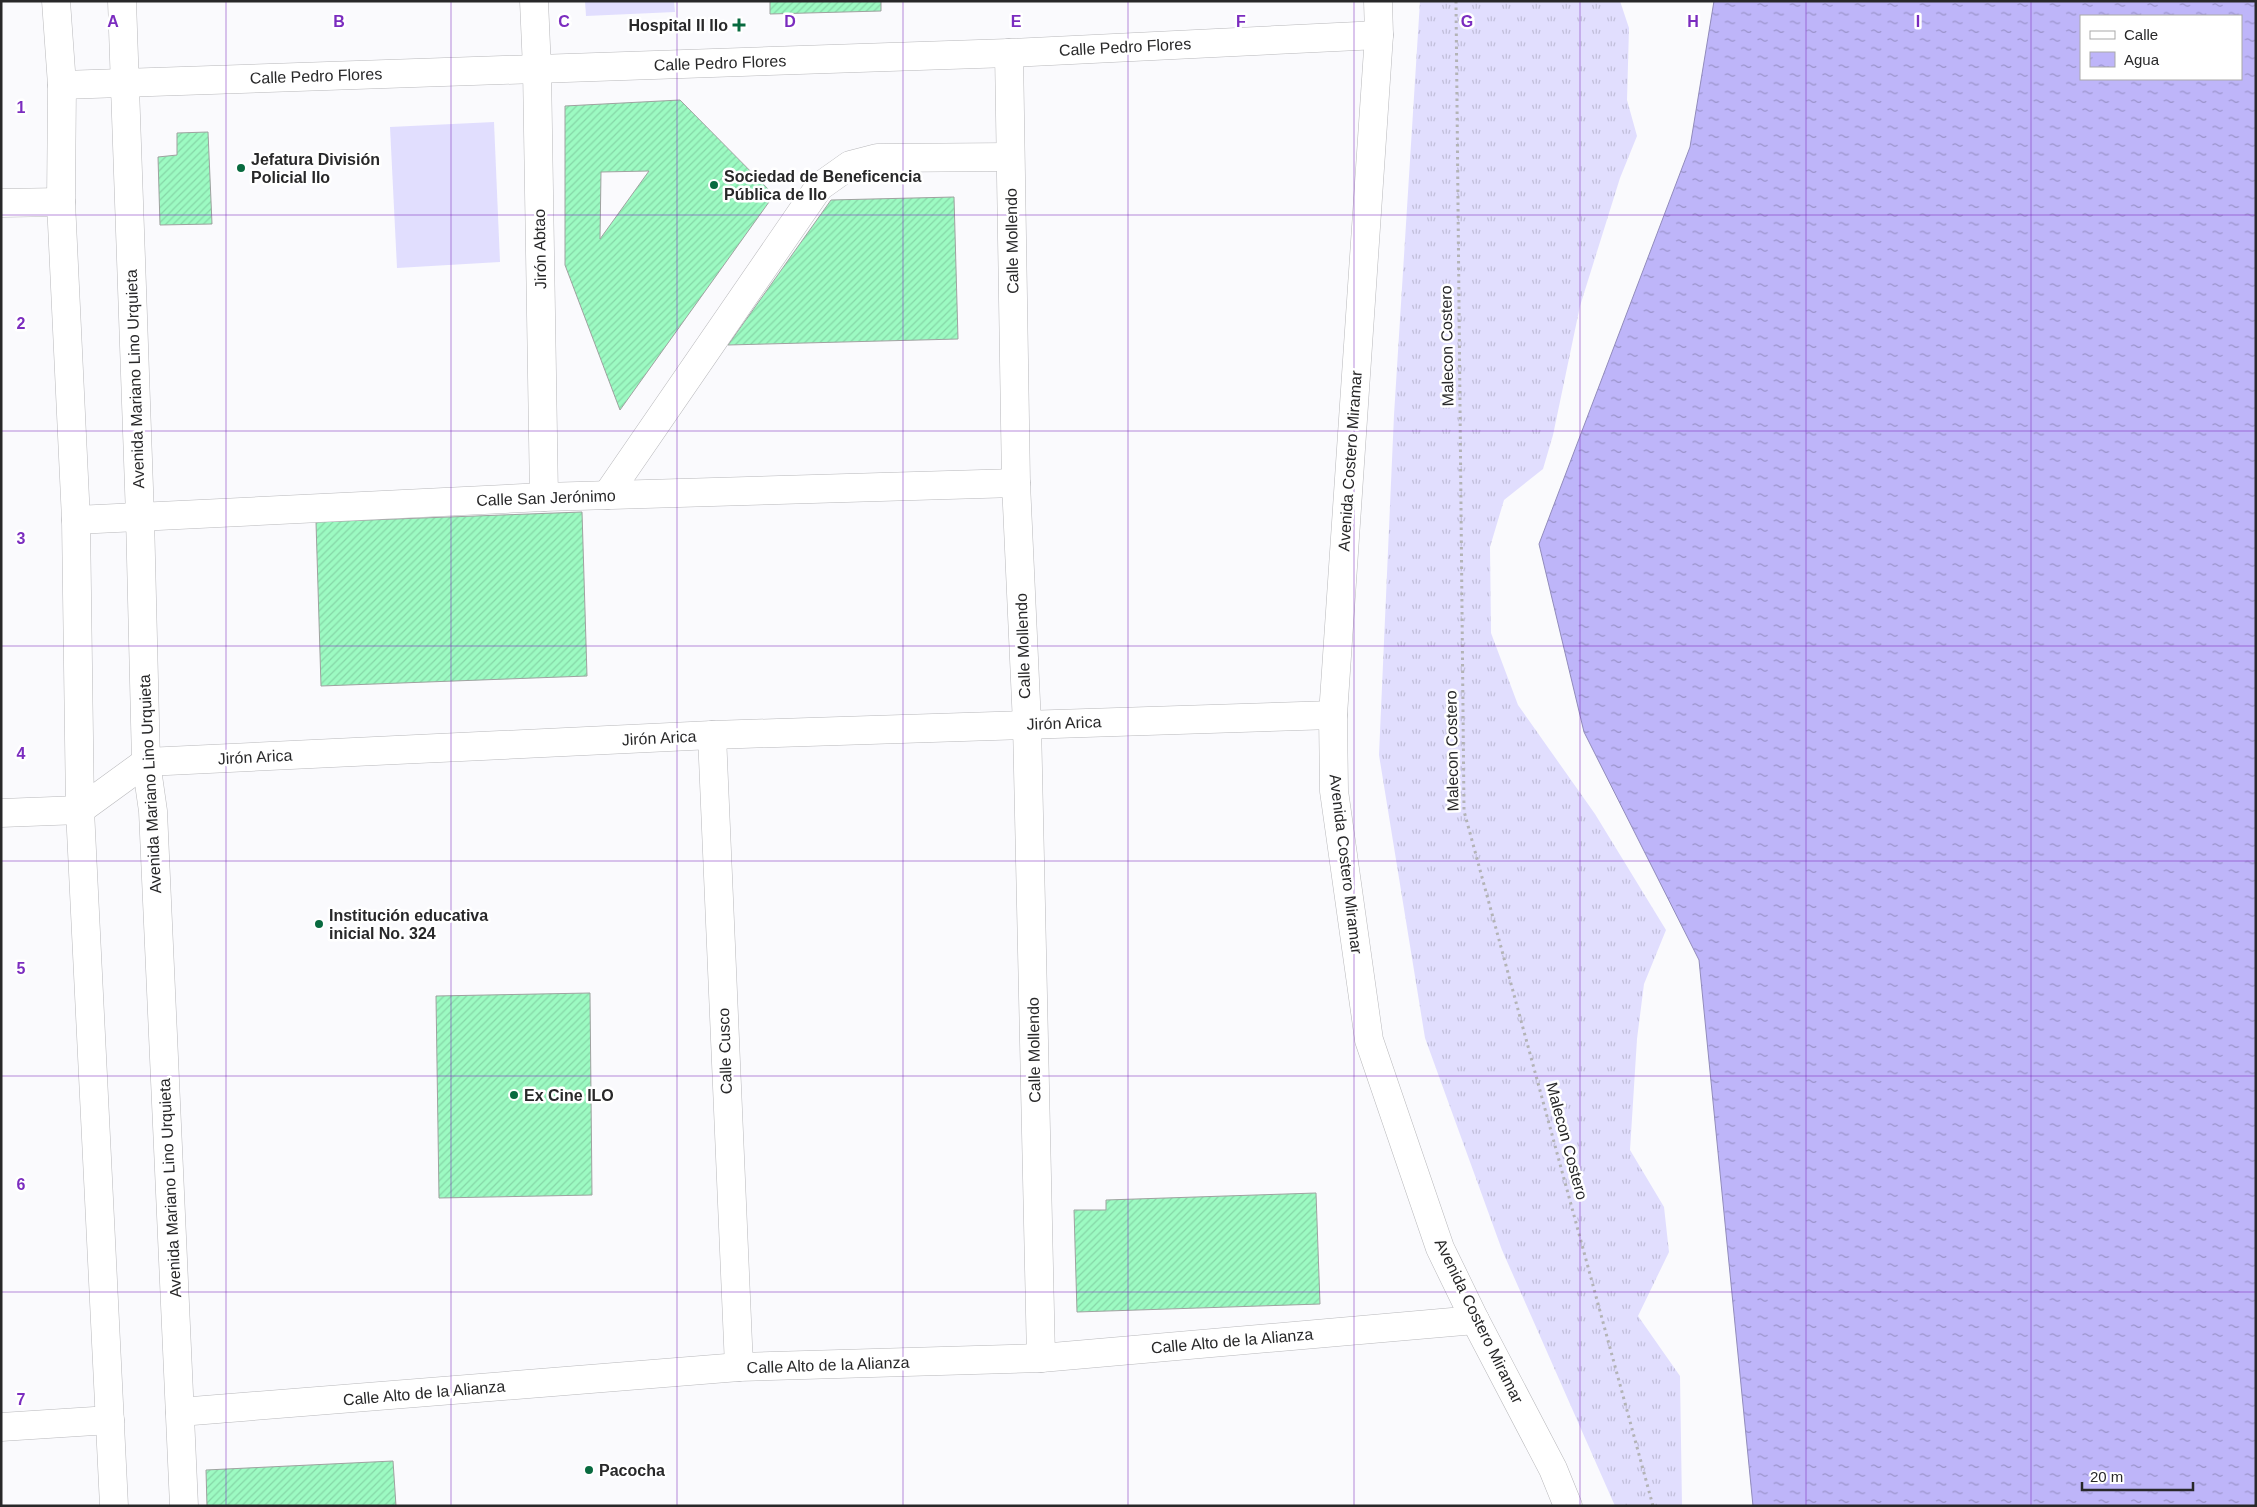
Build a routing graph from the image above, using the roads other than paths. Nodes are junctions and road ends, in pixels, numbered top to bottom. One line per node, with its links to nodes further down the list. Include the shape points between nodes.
1 (56, 1): 9 (street)
2 (122, 1): 8 (street, Avenida Mariano Lino Urquieta)
3 (534, 1): 7 (street, Jirón Abtao)
4 (1378, 1): 5 (street, Avenida Costero Miramar)
5 (1379, 35): 6 (street, Calle Pedro Flores); 18 (street, Avenida Costero Miramar)
6 (1009, 53): 7 (street, Calle Pedro Flores); 10 (street, Calle Mollendo)
7 (537, 69): 8 (street, Calle Pedro Flores); 15 (street, Jirón Abtao)
8 (124, 83): 9 (street, Calle Pedro Flores); 16 (street, Avenida Mariano Lino Urquieta)
9 (62, 85): 11 (street)
10 (1010, 158): 13 (street, Calle Mollendo); 14 (street, via 877,158 850,165 819,187)
11 (61, 202): 12 (street); 17 (street)
12 (1, 203)
13 (1016, 483): 14 (street, Calle San Jerónimo); 19 (street, Calle Mollendo)
14 (607, 495): 15 (street, Calle San Jerónimo)
15 (544, 498): 16 (street, Calle San Jerónimo)
16 (140, 516): 17 (street, Calle San Jerónimo); 21 (street, Avenida Mariano Lino Urquieta)
17 (76, 520): 22 (street)
18 (1333, 715): 19 (street, Jirón Arica); 24 (street, Avenida Costero Miramar, via 1334,791 1369,1040 1440,1248)
19 (1027, 724): 20 (street, Jirón Arica); 25 (street, Calle Mollendo)
20 (712, 735): 21 (street, Jirón Arica); 26 (street, Calle Cusco)
21 (146, 762): 22 (street); 27 (street, Avenida Mariano Lino Urquieta, via 153,810)
22 (80, 810): 23 (street); 28 (street)
23 (1, 813)
24 (1475, 1320): 25 (street, Calle Alto de la Alianza); 32 (street, Avenida Costero Miramar, via 1553,1469)
25 (1041, 1358): 26 (street, Calle Alto de la Alianza)
26 (738, 1367): 27 (street, Calle Alto de la Alianza)
27 (180, 1412): 31 (street, Avenida Mariano Lino Urquieta)
28 (110, 1420): 29 (street); 30 (street)
29 (1, 1427)
30 (114, 1506)
31 (184, 1506)
32 (1568, 1506)

